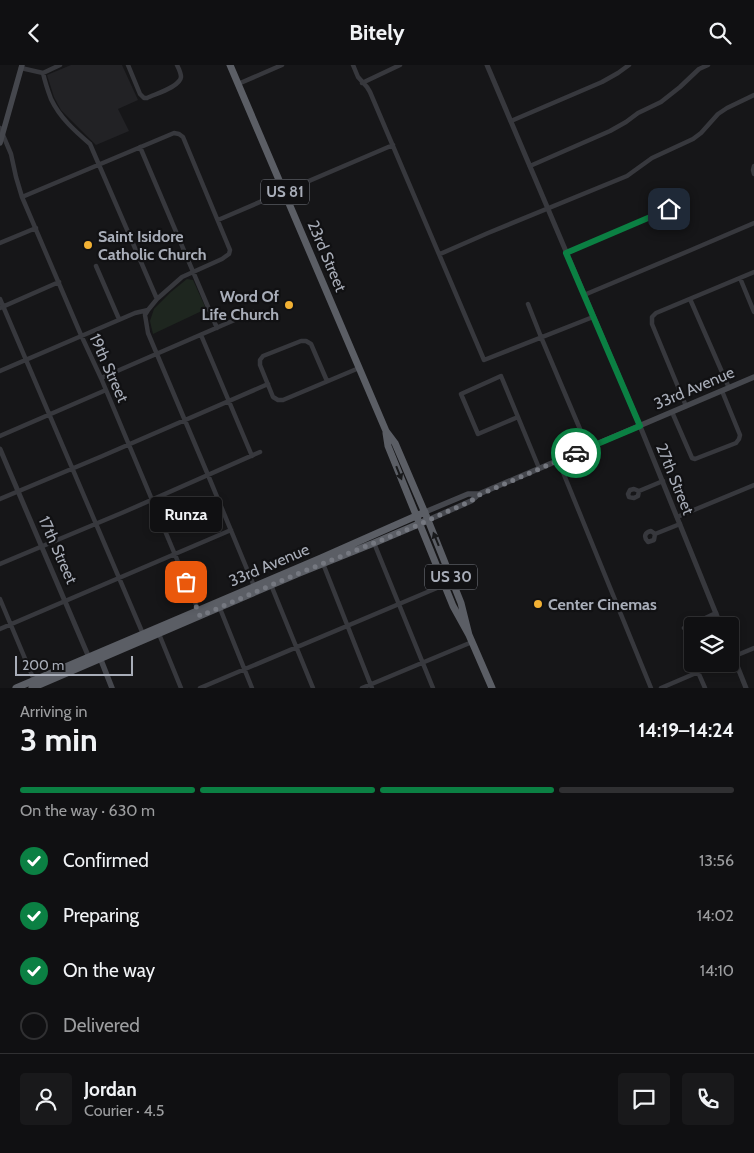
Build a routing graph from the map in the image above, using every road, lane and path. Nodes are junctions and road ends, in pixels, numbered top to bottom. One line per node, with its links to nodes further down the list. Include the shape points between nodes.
1 (60, 65): 12 (street)
2 (128, 65): 3 (street, via 144,98 174,86 181,74)
3 (177, 65)
4 (230, 65): 14 (highway, 23rd Street / US 81)
5 (282, 65): 14 (street)
6 (353, 65): 13 (street)
7 (400, 65): 13 (street)
8 (487, 65): 16 (street, 27th Street)
9 (629, 65): 16 (street, via 602,82)
10 (708, 65): 22 (street, via 665,99 626,122)
11 (22, 66): 12 (street); 17 (main road)
12 (43, 73): 21 (street, via 60,115 90,143)
13 (362, 83): 19 (street, via 370,92)
14 (238, 84): 25 (highway, 23rd Street / US 81)
15 (754, 95): 28 (street, via 718,114 693,139 652,158 627,176)
16 (511, 121): 22 (street, 27th Street)
17 (1, 131): 18 (main road); 26 (street, 19th Street, via 11,154)
18 (0, 143)
19 (393, 145): 25 (street); 34 (street)
20 (140, 147): 21 (street); 29 (street, via 174,133 182,136); 36 (street)
21 (99, 165): 26 (street); 42 (street)
22 (530, 166): 28 (street, 27th Street)
23 (754, 166): 24 (street)
24 (754, 174)
25 (284, 191): 29 (street); 57 (highway, 23rd Street / US 81)
26 (22, 197): 31 (street, 19th Street)
27 (686, 202): 33 (street)
28 (548, 208): 33 (street, 27th Street); 34 (street)
29 (218, 220): 36 (street, via 230,253)
30 (754, 223): 40 (street)
31 (36, 228): 32 (street); 39 (street, 19th Street)
32 (0, 243)
33 (566, 253): 40 (street, 27th Street)
34 (440, 254): 54 (street, via 484,360)
35 (96, 266): 50 (street)
36 (193, 271): 42 (street); 51 (street)
37 (754, 272): 38 (street)
38 (740, 278): 43 (street); 47 (street)
39 (59, 282): 45 (street); 52 (street, 19th Street)
40 (584, 295): 49 (street, 27th Street)
41 (0, 299): 45 (street)
42 (157, 299): 46 (street)
43 (690, 299): 63 (street); 67 (street, via 652,317 655,333)
44 (528, 304): 54 (street)
45 (2, 307): 56 (street)
46 (148, 310): 50 (street); 55 (street, via 148,333)
47 (754, 312)
48 (253, 313): 51 (street)
49 (594, 317): 54 (street); 72 (street, 27th Street)
50 (119, 319): 52 (street)
51 (217, 328): 53 (street)
52 (81, 335): 56 (street); 60 (street, 19th Street)
53 (200, 335): 55 (street); 66 (street)
54 (541, 337): 76 (street)
55 (157, 354): 60 (street); 71 (street)
56 (26, 360): 58 (street); 69 (street)
57 (359, 368): 61 (street); 73 (highway, 23rd Street / US 81)
58 (0, 371)
59 (754, 377): 63 (main road, 33rd Avenue)
60 (101, 378): 64 (street, 19th Street)
61 (327, 381): 62 (street, via 283,400 274,397); 62 (street, via 311,344 301,341 262,357 260,365)
62 (268, 384): 66 (street)
63 (729, 388): 65 (main road, 33rd Avenue)
64 (106, 390): 69 (street); 75 (street, 19th Street)
65 (722, 391): 67 (main road, 33rd Avenue); 68 (street, via 740,435 736,443 694,459)
66 (228, 401): 71 (street); 79 (street)
67 (686, 406): 68 (main road, 33rd Avenue)
68 (672, 412): 72 (main road, 33rd Avenue)
69 (49, 414): 74 (street); 81 (street)
70 (518, 417): 70 (street, via 500,376 461,393 478,434); 82 (street)
71 (185, 420): 75 (street); 83 (street)
72 (640, 426): 76 (main road, 33rd Avenue); 84 (street, 27th Street)
73 (386, 431): 91 (highway, 23rd Street / US 81, via 395,443); 92 (highway, 23rd Street / US 81, one-way to 92, via 388,446)
74 (0, 436)
75 (128, 445): 81 (street); 90 (street, 19th Street)
76 (588, 447): 80 (main road, 33rd Avenue)
77 (0, 449): 86 (street, 17th Street)
78 (260, 452): 79 (street)
79 (252, 456): 83 (street)
80 (558, 460): 82 (main road, 33rd Avenue); 143 (street)
81 (73, 468): 86 (street); 95 (street)
82 (539, 468): 88 (main road, 33rd Avenue)
83 (208, 475): 90 (street); 98 (street)
84 (662, 481): 87 (street); 93 (street, 27th Street)
85 (754, 485): 93 (street)
86 (18, 491): 89 (street); 101 (street, 17th Street)
87 (638, 491)
88 (479, 495): 91 (main road, 33rd Avenue, via 468,494); 94 (main road, 33rd Avenue)
89 (0, 499)
90 (151, 499): 95 (street); 102 (street, 19th Street)
91 (425, 512): 92 (highway, 33rd Avenue); 94 (highway, 23rd Street / US 30)
92 (417, 515): 96 (highway, 23rd Street / US 81); 103 (highway, 33rd Avenue)
93 (677, 517): 97 (street, 27th Street)
94 (428, 520): 96 (highway, 33rd Avenue); 122 (highway, 23rd Street / US 30, one-way to 94, via 461,603)
95 (97, 523): 101 (street); 105 (street)
96 (420, 523): 100 (highway, 33rd Avenue); 107 (highway, 23rd Street / US 30)
97 (680, 524): 99 (street); 114 (street, 27th Street)
98 (231, 530): 102 (street); 108 (street)
99 (655, 534)
100 (374, 543): 103 (highway, 33rd Avenue); 111 (street)
101 (41, 546): 104 (street); 110 (street, 17th Street)
102 (175, 554): 105 (street); 113 (street, 19th Street)
103 (322, 560): 106 (highway, 33rd Avenue); 108 (highway, 33rd Avenue); 118 (street)
104 (0, 564)
105 (120, 577): 110 (street); 120 (street)
106 (271, 585): 112 (highway, 33rd Avenue); 123 (street)
107 (444, 585): 111 (street); 122 (highway, 23rd Street / US 30)
108 (254, 586): 112 (highway, 33rd Avenue)
109 (0, 599): 117 (street)
110 (65, 600): 117 (street); 127 (street, 17th Street)
111 (400, 604): 118 (street); 128 (street)
112 (218, 605): 113 (highway, 33rd Avenue); 129 (street)
113 (199, 613): 120 (highway, 33rd Avenue); 121 (highway, 33rd Avenue)
114 (716, 613): 115 (street); 116 (street, 27th Street)
115 (707, 617)
116 (718, 617)
117 (10, 624): 119 (street); 132 (street)
118 (348, 626): 123 (street); 133 (street)
119 (0, 629)
120 (143, 634): 126 (highway, 33rd Avenue)
121 (158, 634): 126 (highway, 33rd Avenue); 136 (street)
122 (471, 638): 128 (street); 142 (highway, 23rd Street / US 30)
123 (297, 647): 129 (street); 139 (street)
124 (754, 648): 125 (street)
125 (739, 654)
126 (99, 656): 127 (highway, 33rd Avenue); 135 (main road)
127 (90, 660): 132 (highway, 33rd Avenue)
128 (423, 662): 133 (street); 141 (street)
129 (245, 669): 137 (street); 138 (street)
130 (698, 672): 144 (street); 145 (street)
131 (739, 672): 146 (street)
132 (37, 685): 134 (highway, 33rd Avenue)
133 (371, 686): 140 (street)
134 (16, 688)
135 (112, 688)
136 (181, 688)
137 (200, 688)
138 (252, 688)
139 (313, 688)
140 (362, 688)
141 (433, 688)
142 (492, 688)
143 (651, 688)
144 (661, 688)
145 (704, 688)
146 (746, 688)

